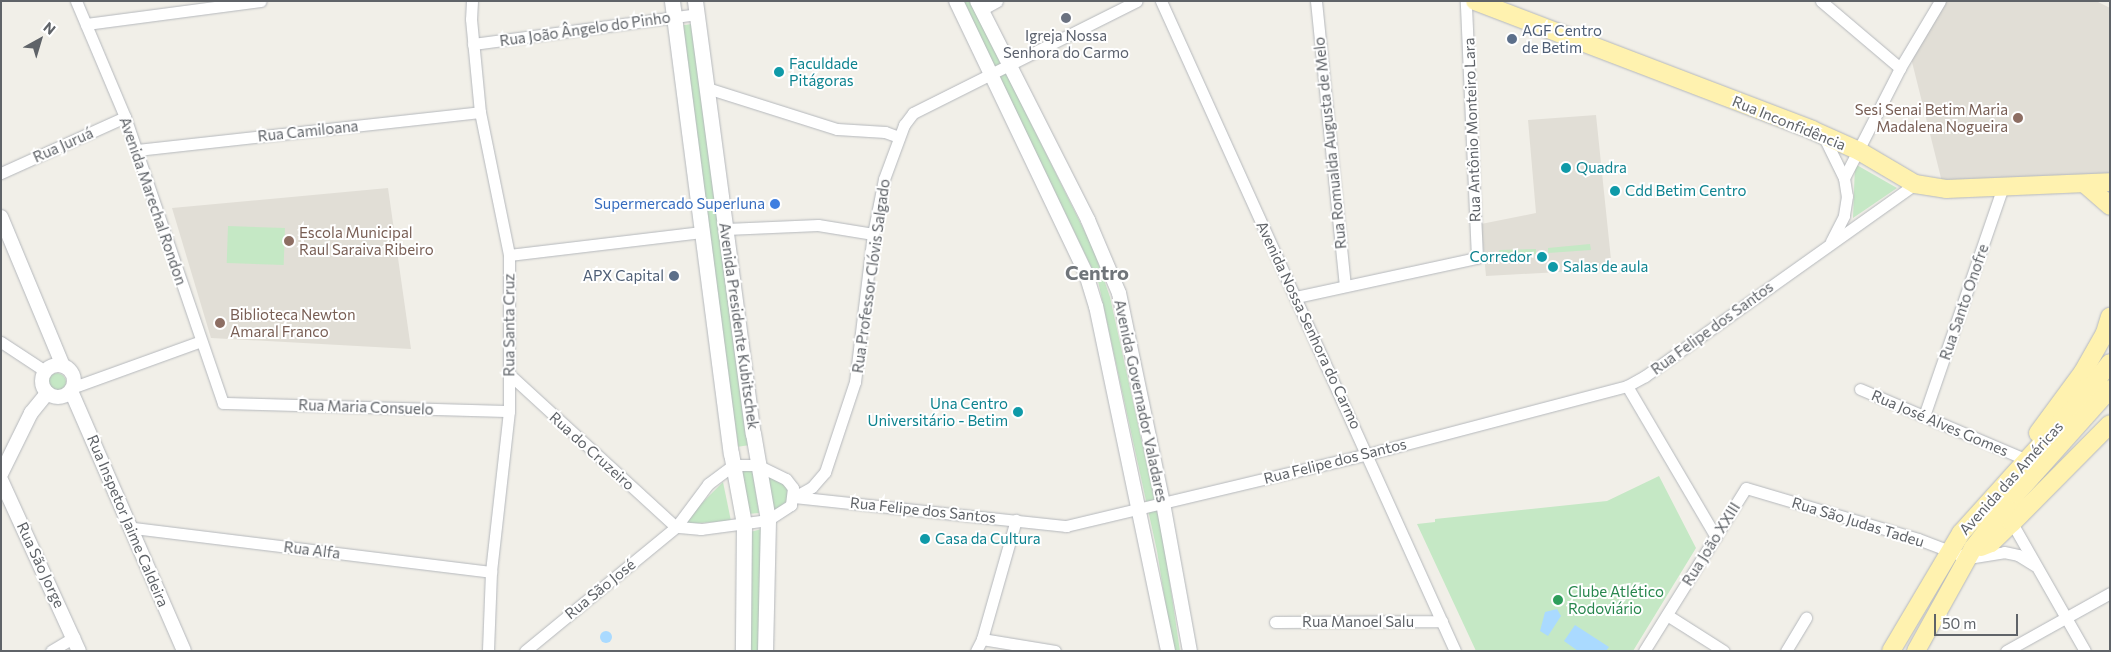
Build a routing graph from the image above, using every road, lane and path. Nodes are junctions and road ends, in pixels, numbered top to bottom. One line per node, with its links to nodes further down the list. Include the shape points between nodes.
1 (76, 1): 17 (street, Avenida Marechal Rondon)
2 (260, 1): 17 (street)
3 (472, 1): 18 (street, Rua Santa Cruz)
4 (672, 1): 16 (main road, Avenida Presidente Kubitschek)
5 (956, 1): 21 (street, Avenida Governador Valadares)
6 (997, 1): 14 (street)
7 (1137, 1): 19 (street, Rua Professor Clóvis Salgado)
8 (1160, 1): 43 (street, Avenida Nossa Senhora do Carmo)
9 (1316, 1): 42 (street, Rua Romualda Augusta de Melo)
10 (1466, 1): 42 (street, Rua Antônio Monteiro Lara, via 1477,258)
11 (1475, 1): 25 (main road, Rua Inconfidência)
12 (1821, 1): 20 (street)
13 (1940, 1): 20 (street)
14 (979, 6): 19 (street, Avenida Governador Valadares)
15 (696, 8): 16 (street, Rua João Ângelo do Pinho); 22 (main road, Avenida Presidente Kubitschek)
16 (674, 17): 18 (street, Rua João Ângelo do Pinho); 38 (main road, Avenida Presidente Kubitschek)
17 (86, 24): 24 (street, Avenida Marechal Rondon)
18 (473, 44): 23 (street, Rua Santa Cruz)
19 (1007, 66): 21 (street, Rua Professor Clóvis Salgado); 68 (street, Avenida Governador Valadares, via 1088,220 1119,292)
20 (1900, 68): 28 (street)
21 (992, 74): 26 (street, Rua Professor Clóvis Salgado, via 913,113); 70 (street, Avenida Governador Valadares, via 1086,274 1096,306)
22 (707, 88): 26 (street, via 837,129 885,132); 37 (main road, Avenida Presidente Kubitschek)
23 (480, 112): 27 (street, Rua Camiloana); 41 (street, Rua Santa Cruz)
24 (125, 117): 27 (street, Avenida Marechal Rondon); 29 (street, Rua Juruá)
25 (1823, 135): 28 (main road, Rua Inconfidência); 30 (street, Rua Felipe dos Santos)
26 (899, 137): 39 (street, Rua Professor Clóvis Salgado, via 884,180)
27 (137, 150): 45 (street, Avenida Marechal Rondon)
28 (1859, 151): 30 (street); 32 (main road, Rua Inconfidência)
29 (1, 172)
30 (1844, 178): 40 (street, Rua Felipe dos Santos, via 1847,196 1844,216)
31 (2110, 182): 33 (main road, Rua Inconfidência)
32 (1915, 184): 34 (main road, Rua Inconfidência, via 1946,189); 40 (street, Rua Felipe dos Santos)
33 (2085, 184): 34 (main road, Rua Inconfidência); 35 (main road)
34 (2003, 187): 58 (street, Rua Santo Onofre)
35 (2110, 206)
36 (1, 217): 48 (street)
37 (726, 230): 39 (street, via 818,225); 62 (main road, Avenida Presidente Kubitschek)
38 (702, 232): 41 (street); 63 (main road, Avenida Presidente Kubitschek)
39 (874, 234): 67 (street, Rua Professor Clóvis Salgado, via 855,382 825,472 812,487)
40 (1830, 244): 51 (street, Rua Felipe dos Santos, via 1645,376)
41 (509, 255): 50 (street, Rua Santa Cruz)
42 (1345, 286): 43 (street)
43 (1296, 297): 60 (street, Avenida Nossa Senhora do Carmo)
44 (2110, 317): 61 (main road, via 2105,333 2083,372)
45 (201, 341): 52 (street); 56 (street, Avenida Marechal Rondon)
46 (1, 342): 49 (street)
47 (2110, 363): 69 (main road, Avenida das Américas, via 2075,407)
48 (63, 366): 49 (street, via 54,366); 52 (street, via 74,376)
49 (46, 371): 55 (street, via 42,384)
50 (509, 374): 57 (street, Rua Santa Cruz); 75 (street, Rua do Cruzeiro)
51 (1626, 386): 60 (street, Rua Felipe dos Santos); 77 (street)
52 (73, 389): 55 (street, via 62,398); 76 (street, Rua Inspetor Jaime Caldeira)
53 (1860, 389): 58 (street, Rua José Alves Gomes)
54 (2110, 389): 79 (main road, Avenida das Américas, via 2016,494)
55 (46, 393): 64 (street, via 31,413)
56 (224, 403): 57 (street, Rua Maria Consuelo)
57 (509, 411): 81 (street, Rua Santa Cruz)
58 (1924, 416): 61 (street, Rua José Alves Gomes)
59 (2110, 424): 74 (main road, Avenida das Américas)
60 (1368, 454): 68 (street, Rua Felipe dos Santos); 86 (street, Avenida Nossa Senhora do Carmo)
61 (2020, 458): 69 (main road)
62 (757, 464): 63 (street); 67 (street, via 786,479 793,488); 71 (main road, Avenida Presidente Kubitschek)
63 (733, 465): 73 (main road, Avenida Presidente Kubitschek); 75 (street, Rua São José, via 708,484)
64 (1, 474)
65 (1, 480): 88 (street, Rua São Jorge)
66 (1746, 488): 77 (street, Rua João XXIII); 78 (street, Rua São Judas Tadeu)
67 (794, 497): 71 (street, Rua Professor Clóvis Salgado, via 785,511); 72 (street, Rua Felipe dos Santos)
68 (1163, 503): 70 (street, Rua Felipe dos Santos); 102 (street, Avenida Governador Valadares)
69 (1984, 507): 78 (main road, Avenida das Américas)
70 (1137, 508): 72 (street, Rua Felipe dos Santos, via 1066,526); 101 (street, Avenida Governador Valadares)
71 (768, 520): 73 (street); 98 (main road, Avenida Presidente Kubitschek)
72 (1016, 520): 89 (street)
73 (744, 524): 75 (street, via 701,529); 97 (main road, Avenida Presidente Kubitschek)
74 (2012, 524): 79 (main road, Avenida das Américas, via 1991,543); 80 (street)
75 (676, 527): 96 (street, Rua São José)
76 (133, 528): 81 (street, Rua Alfa); 94 (street, Rua Inspetor Jaime Caldeira)
77 (1716, 537): 83 (street, Rua João XXIII)
78 (1950, 551): 79 (street, Rua São Judas Tadeu); 90 (main road, Avenida das Américas)
79 (1970, 553): 80 (street, via 2004,552 2018,555); 91 (main road, Avenida das Américas)
80 (2034, 565): 85 (street)
81 (491, 572): 95 (street, Rua Santa Cruz)
82 (2110, 594): 85 (street)
83 (1667, 615): 104 (street, Rua João XXIII); 105 (street)
84 (1806, 618): 106 (street)
85 (2066, 618): 107 (street); 108 (street)
86 (1442, 621): 87 (street, Rua Manoel Salu); 103 (street, Avenida Nossa Senhora do Carmo)
87 (1275, 622)
88 (74, 637): 92 (street); 93 (street, Rua São Jorge)
89 (982, 639): 99 (street); 100 (street)
90 (1895, 643): 91 (main road)
91 (1917, 648)
92 (51, 651)
93 (79, 651)
94 (184, 651)
95 (488, 651)
96 (525, 651)
97 (744, 651)
98 (765, 651)
99 (976, 651)
100 (1055, 651)
101 (1168, 651)
102 (1190, 651)
103 (1455, 651)
104 (1644, 651)
105 (1724, 651)
106 (1786, 651)
107 (2006, 651)
108 (2085, 651)

